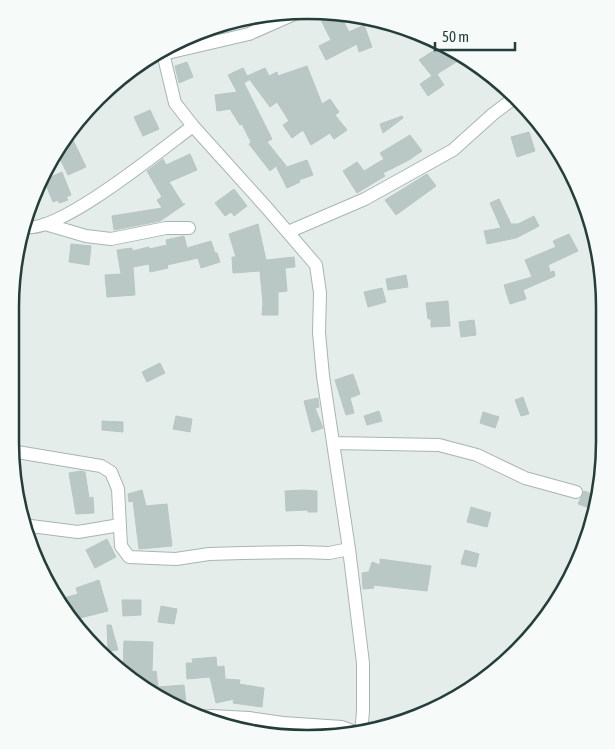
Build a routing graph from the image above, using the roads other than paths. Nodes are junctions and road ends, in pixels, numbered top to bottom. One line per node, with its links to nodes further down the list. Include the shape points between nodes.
1 (281, 20): 2 (street, via 249,34)
2 (179, 49)
3 (164, 57): 5 (street, via 175,103)
4 (510, 101): 9 (street, via 453,150 366,199)
5 (193, 126): 6 (street, via 100,194); 9 (street)
6 (45, 224): 7 (street); 8 (street, via 86,236 111,239 166,228)
7 (30, 228)
8 (189, 228)
9 (288, 232): 10 (street, via 316,265 322,376)
10 (333, 442): 12 (street, via 439,445 477,455 525,478); 15 (street)
11 (19, 452): 13 (street, via 101,466 111,472 118,489)
12 (576, 492)
13 (120, 525): 14 (street, via 78,532); 15 (street, via 121,546 129,557 176,559 209,554 328,553)
14 (32, 526)
15 (349, 549): 17 (street, via 363,663)
16 (220, 716): 18 (street)
17 (361, 725)
18 (345, 728)

